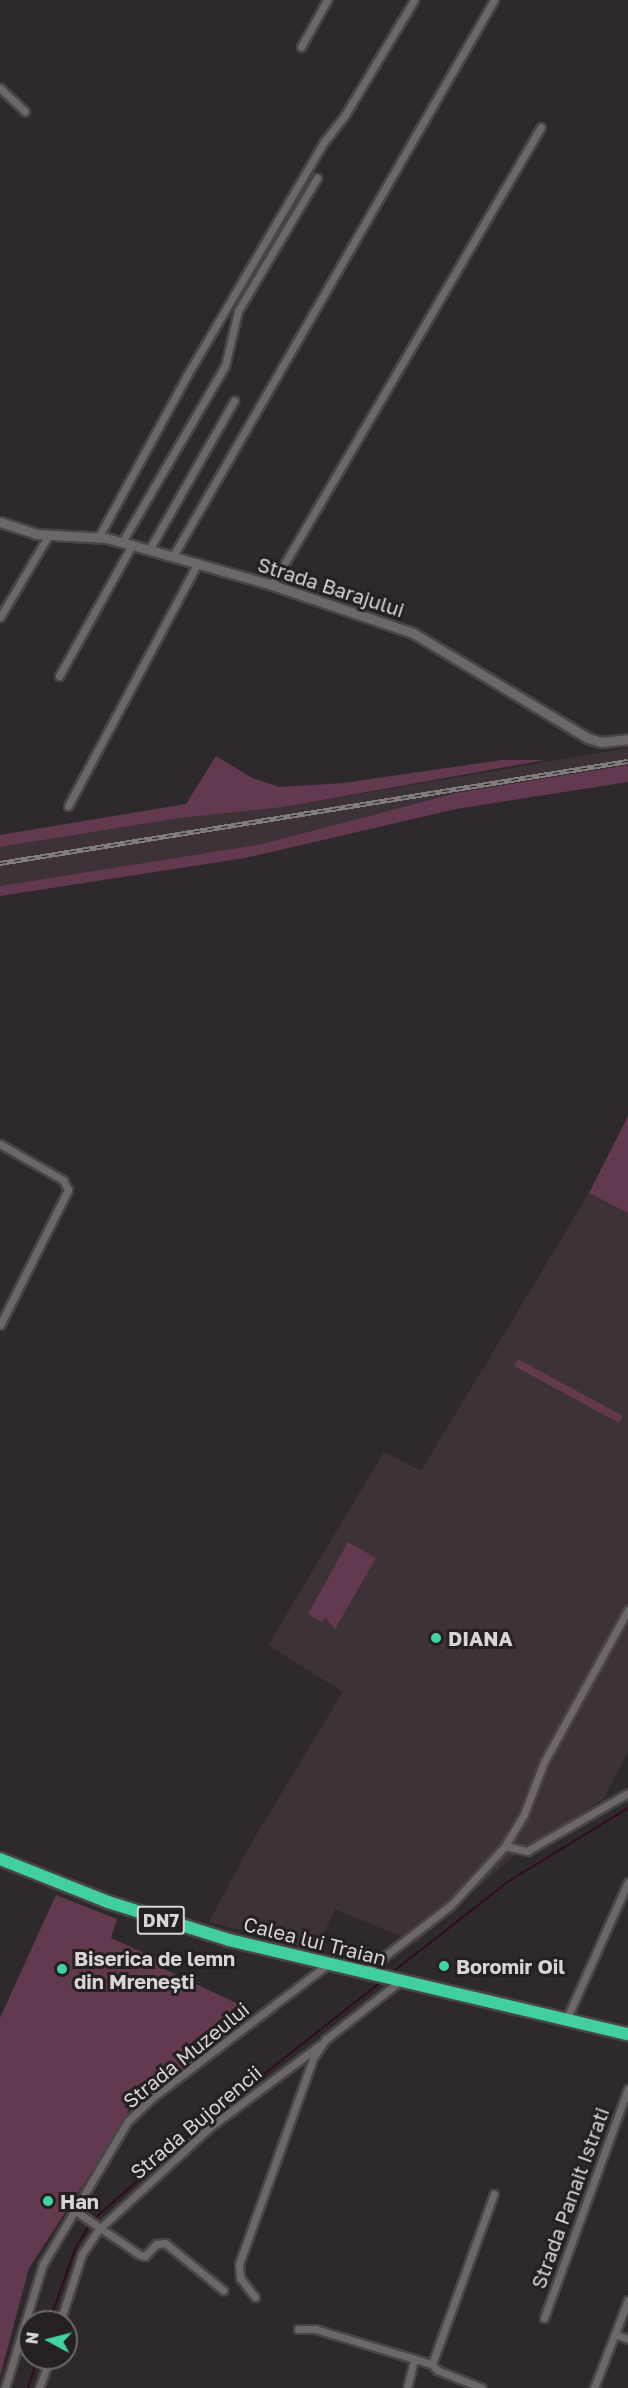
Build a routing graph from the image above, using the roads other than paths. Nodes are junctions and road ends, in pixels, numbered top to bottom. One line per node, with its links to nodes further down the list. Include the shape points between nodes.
1 (327, 0): 4 (street)
2 (414, 0): 12 (street, via 345,115 324,142 192,367)
3 (494, 0): 15 (street)
4 (301, 47)
5 (0, 88): 6 (street)
6 (25, 111)
7 (541, 127): 17 (street)
8 (317, 178): 13 (street, via 238,311 225,366)
9 (234, 401): 14 (street)
10 (0, 522): 11 (street, Strada Barajului)
11 (48, 536): 12 (street, Strada Barajului); 18 (street)
12 (98, 538): 13 (street, Strada Barajului)
13 (127, 544): 14 (street, Strada Barajului); 19 (street)
14 (149, 550): 15 (street, Strada Barajului)
15 (173, 556): 16 (street, Strada Barajului)
16 (198, 563): 17 (street, Strada Barajului); 21 (street)
17 (272, 585): 20 (street, Strada Barajului, via 413,633 588,738 600,742)
18 (0, 617)
19 (59, 676)
20 (628, 739)
21 (68, 806)
22 (0, 1144): 23 (street, via 63,1180 68,1190)
23 (0, 1325)
24 (628, 1610): 26 (street, via 544,1762 524,1814)
25 (628, 1793): 26 (street, via 527,1851)
26 (505, 1846): 30 (street, via 451,1905)
27 (0, 1859): 29 (highway, Calea lui Traian / DN7, via 171,1923)
28 (628, 1882): 32 (street)
29 (327, 1965): 30 (highway, Calea lui Traian / DN7); 37 (street, Strada Muzeului, via 139,2108)
30 (362, 1973): 31 (highway, Calea lui Traian / DN7)
31 (395, 1981): 32 (highway, Calea lui Traian / DN7); 34 (street, Strada Bujorencii)
32 (566, 2020): 33 (highway, Calea lui Traian / DN7)
33 (628, 2034)
34 (320, 2045): 38 (street, Strada Bujorencii, via 210,2127); 40 (street, via 239,2264 240,2278)
35 (628, 2089): 43 (street, Strada Panait Istrati)
36 (494, 2194): 48 (street)
37 (74, 2210): 38 (street); 50 (street, Strada Muzeului, via 43,2264)
38 (96, 2228): 39 (street, via 145,2256 156,2244 165,2243); 42 (street, Strada Bujorencii, via 82,2254)
39 (223, 2290)
40 (255, 2297)
41 (628, 2300): 45 (street)
42 (64, 2310)
43 (544, 2318)
44 (298, 2329): 47 (street, via 315,2329)
45 (615, 2334): 46 (street); 54 (street)
46 (628, 2339)
47 (414, 2359): 48 (street); 52 (street)
48 (432, 2364): 53 (street, via 437,2370)
49 (46, 2370): 51 (street)
50 (4, 2388)
51 (40, 2388)
52 (407, 2388)
53 (482, 2388)
54 (594, 2388)

